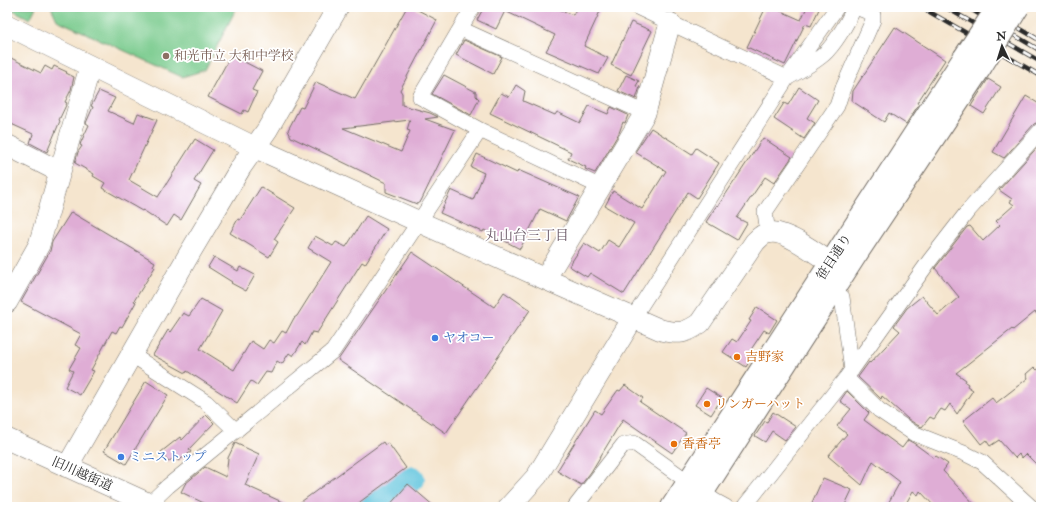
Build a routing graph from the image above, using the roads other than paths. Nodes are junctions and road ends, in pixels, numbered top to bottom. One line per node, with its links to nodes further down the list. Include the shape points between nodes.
1 (338, 7): 18 (street, via 271,123)
2 (473, 7): 10 (street)
3 (637, 7): 8 (street)
4 (837, 7): 13 (street)
5 (855, 7): 13 (street, via 828,50); 22 (street, via 871,13 873,20 837,106 764,212)
6 (998, 7): 11 (main road, 笹目通り, bridge)
7 (1018, 7): 11 (main road, 笹目通り, bridge)
8 (670, 23): 13 (street); 14 (street)
9 (7, 25): 12 (street)
10 (461, 29): 14 (street); 15 (street, via 420,97)
11 (972, 63): 23 (main road, 笹目通り)
12 (90, 67): 18 (street); 19 (street)
13 (787, 78): 26 (street)
14 (645, 113): 20 (street)
15 (480, 130): 20 (street); 21 (street)
16 (1041, 130): 28 (street, via 968,211)
17 (7, 145): 19 (street)
18 (254, 147): 21 (street); 27 (street)
19 (60, 172): 25 (street, via 39,245)
20 (601, 187): 24 (street)
21 (418, 222): 24 (street); 29 (street, via 333,351)
22 (768, 232): 23 (street, via 777,232 789,237); 26 (street, via 755,242 710,310 692,329 683,333 672,333)
23 (836, 276): 28 (street, via 842,297); 32 (main road, 笹目通り)
24 (545, 280): 26 (street)
25 (7, 302)
26 (633, 318): 34 (street, via 537,476)
27 (132, 355): 29 (street, via 206,402); 31 (street)
28 (849, 374): 38 (street); 39 (street, via 879,410 913,433 982,462)
29 (236, 431): 33 (street, via 168,486)
30 (7, 439): 31 (street, 旧川越街道)
31 (67, 467): 33 (street, 旧川越街道)
32 (694, 494): 35 (street, via 634,443 624,445); 36 (main road, 笹目通り); 37 (street)
33 (153, 506)
34 (510, 507)
35 (575, 507)
36 (672, 507)
37 (726, 507)
38 (744, 507)
39 (1031, 507)

